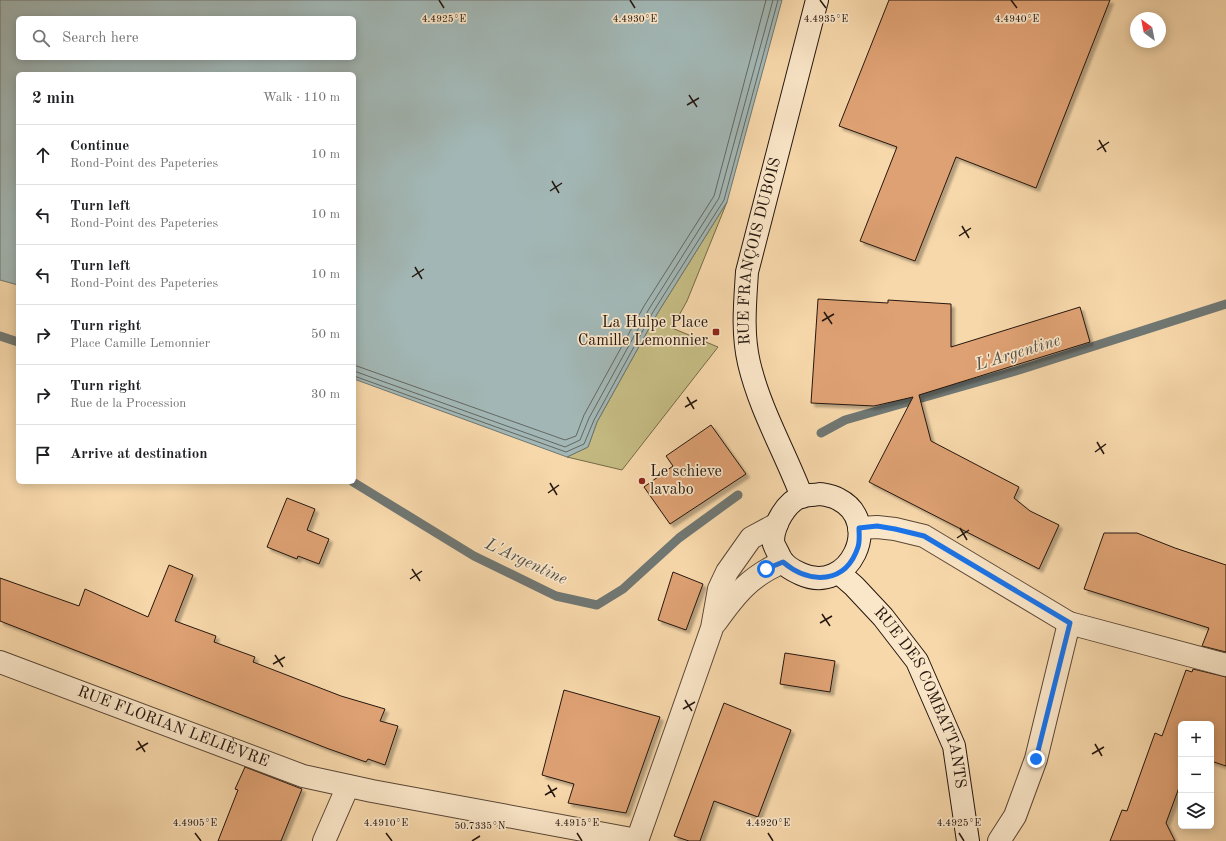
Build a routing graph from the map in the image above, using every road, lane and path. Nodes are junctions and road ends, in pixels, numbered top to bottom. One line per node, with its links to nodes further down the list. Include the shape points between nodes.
1 (817, 0): 2 (street, RUE FRANÇOIS DUBOIS, via 747,272 744,318 749,362 760,399)
2 (802, 496): 3 (street, via 786,507); 4 (street, via 820,494 838,499 852,511)
3 (777, 524): 5 (street, via 773,542); 8 (street, via 751,538 727,572 719,589)
4 (859, 528): 6 (street, via 859,546 852,561); 7 (street, via 877,526 924,536)
5 (783, 562): 6 (street, via 792,570 807,577 823,578); 8 (street, via 750,580)
6 (839, 573): 14 (street, RUE DES COMBATTANTS, via 883,617 917,662 954,746)
7 (1070, 623): 10 (street); 15 (street, via 1036,759 1015,816)
8 (712, 628): 12 (street)
9 (0, 662): 11 (street, RUE FLORIAN LELIÈVRE, via 303,776)
10 (1226, 665)
11 (348, 786): 12 (street, RUE FLORIAN LELIÈVRE); 13 (street)
12 (637, 840)
13 (324, 841)
14 (968, 841)
15 (999, 841)

